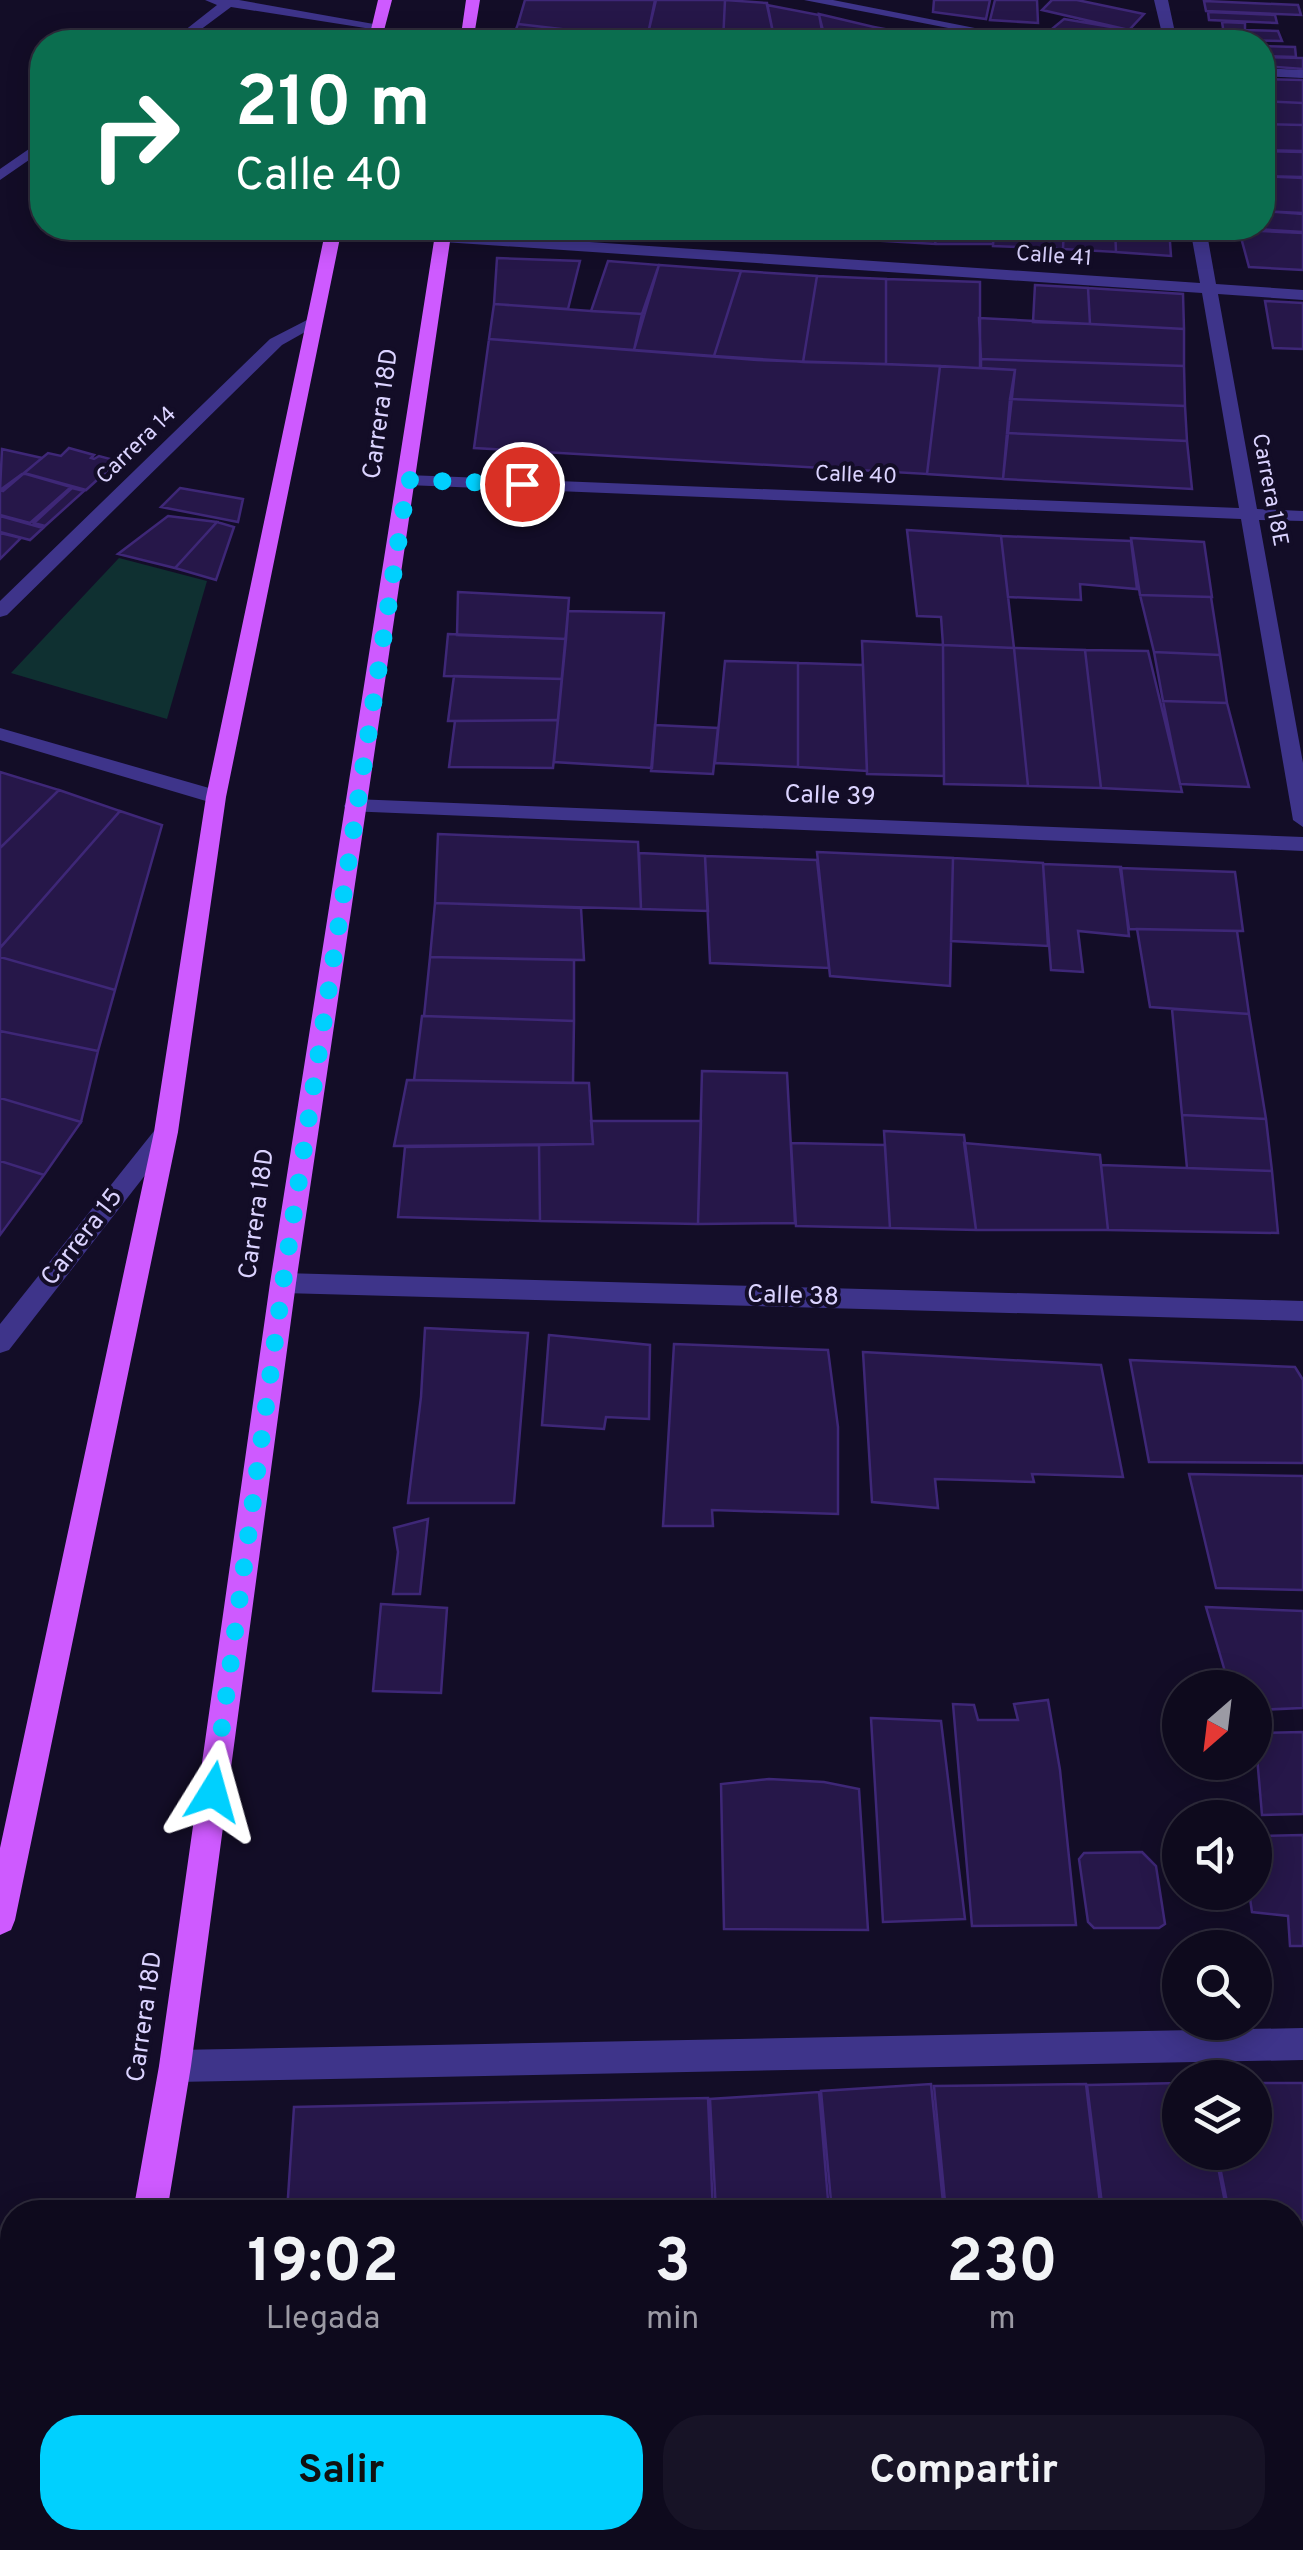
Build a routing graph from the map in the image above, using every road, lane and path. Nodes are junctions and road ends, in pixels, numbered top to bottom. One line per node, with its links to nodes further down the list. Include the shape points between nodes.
1 (212, 0): 6 (street)
2 (385, 0): 7 (main road)
3 (472, 0): 10 (main road)
4 (811, 0): 11 (street)
5 (1161, 0): 12 (street)
6 (231, 1): 7 (street); 8 (street)
7 (378, 26): 9 (main road)
8 (192, 30)
9 (377, 30)
10 (468, 30)
11 (974, 30)
12 (1168, 30)
13 (1275, 73): 14 (street)
14 (1303, 74)
15 (30, 153): 16 (street)
16 (0, 176)
17 (331, 240): 23 (main road)
18 (443, 240): 24 (main road, Carrera 18D)
19 (549, 240): 21 (street, Calle 41)
20 (1200, 240): 21 (street, Carrera 18E)
21 (1207, 290): 22 (street, Calle 41); 25 (street, Carrera 18E)
22 (1303, 294)
23 (313, 324): 27 (street, Carrera 14, via 276,342); 29 (main road)
24 (408, 480): 25 (street, Calle 40); 30 (main road, Carrera 18D)
25 (1252, 514): 26 (street, Calle 40); 31 (street, Carrera 18E)
26 (1303, 516)
27 (0, 611)
28 (0, 734): 29 (street)
29 (216, 797): 33 (main road)
30 (354, 806): 32 (street, Calle 39); 34 (main road, Carrera 18D)
31 (1303, 820)
32 (1303, 844)
33 (166, 1132): 36 (street, Carrera 15); 37 (main road)
34 (283, 1283): 35 (street, Calle 38); 39 (main road, Carrera 18D)
35 (1303, 1311)
36 (0, 1343)
37 (0, 1920)
38 (1303, 2044): 39 (street)
39 (175, 2066): 40 (main road, Carrera 18D)
40 (152, 2200)

